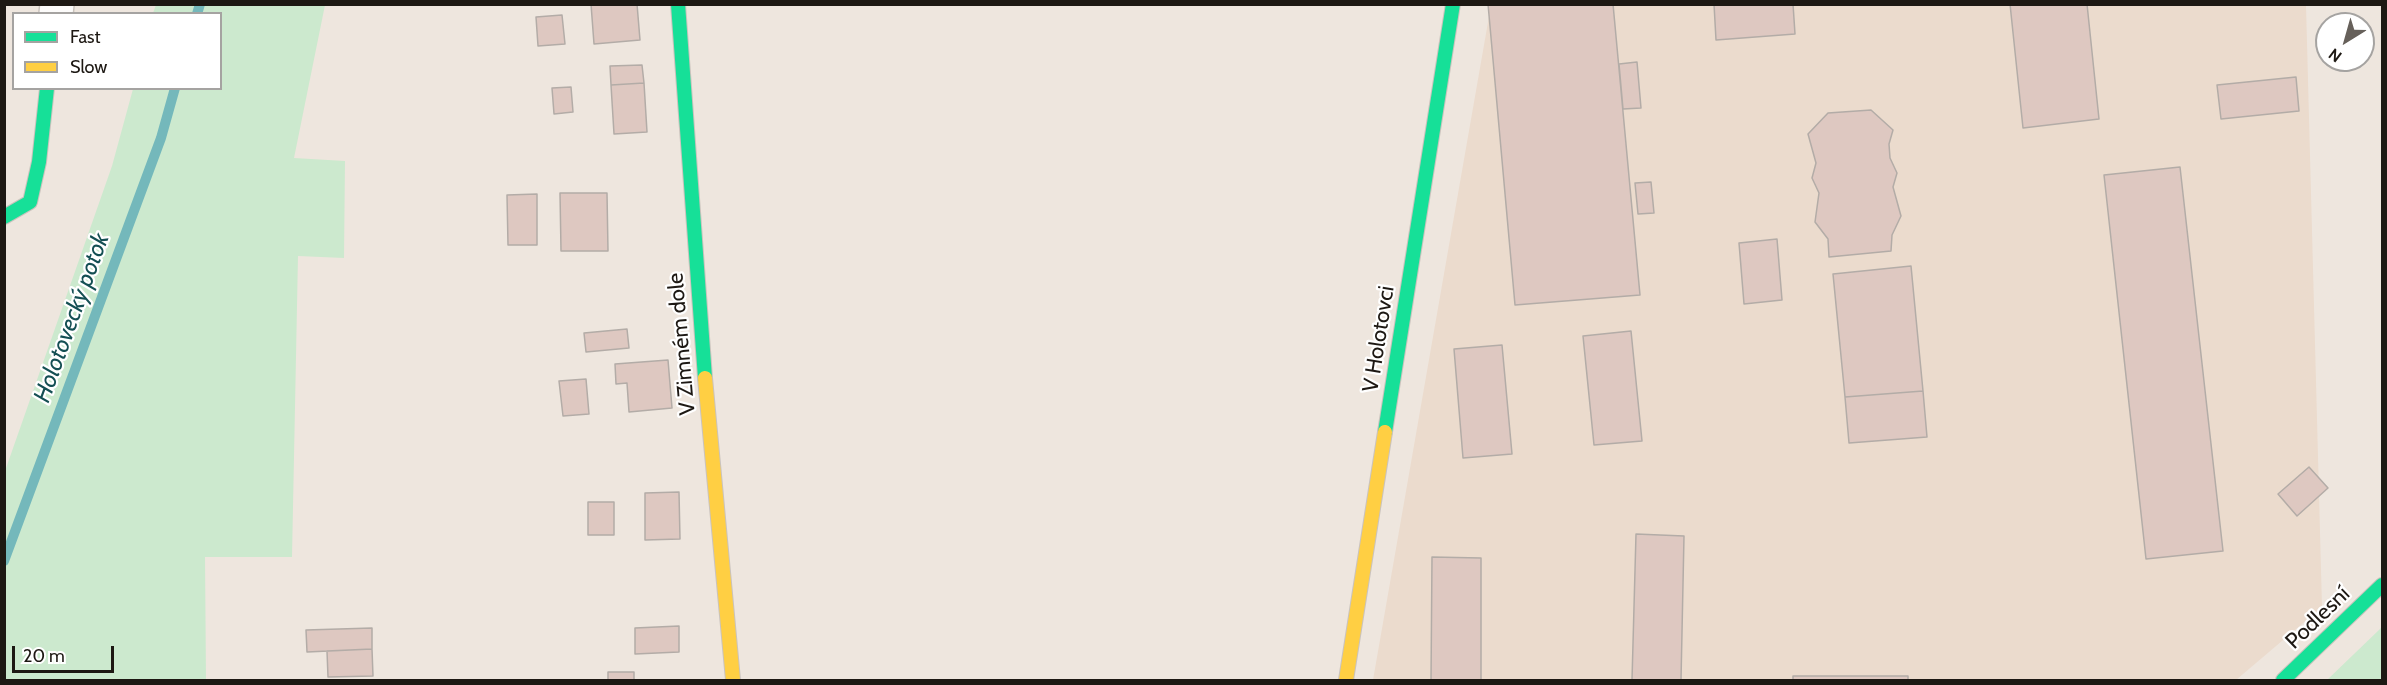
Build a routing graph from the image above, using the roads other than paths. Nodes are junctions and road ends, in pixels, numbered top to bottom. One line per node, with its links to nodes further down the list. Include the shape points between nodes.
1 (678, 4): 6 (street, V Zimném dole, via 701,334)
2 (1453, 4): 7 (street, V Holotovci)
3 (47, 90): 4 (street, via 30,202)
4 (4, 217)
5 (2382, 585): 8 (street, Podlesní)
6 (733, 681)
7 (1346, 681)
8 (2283, 681)

